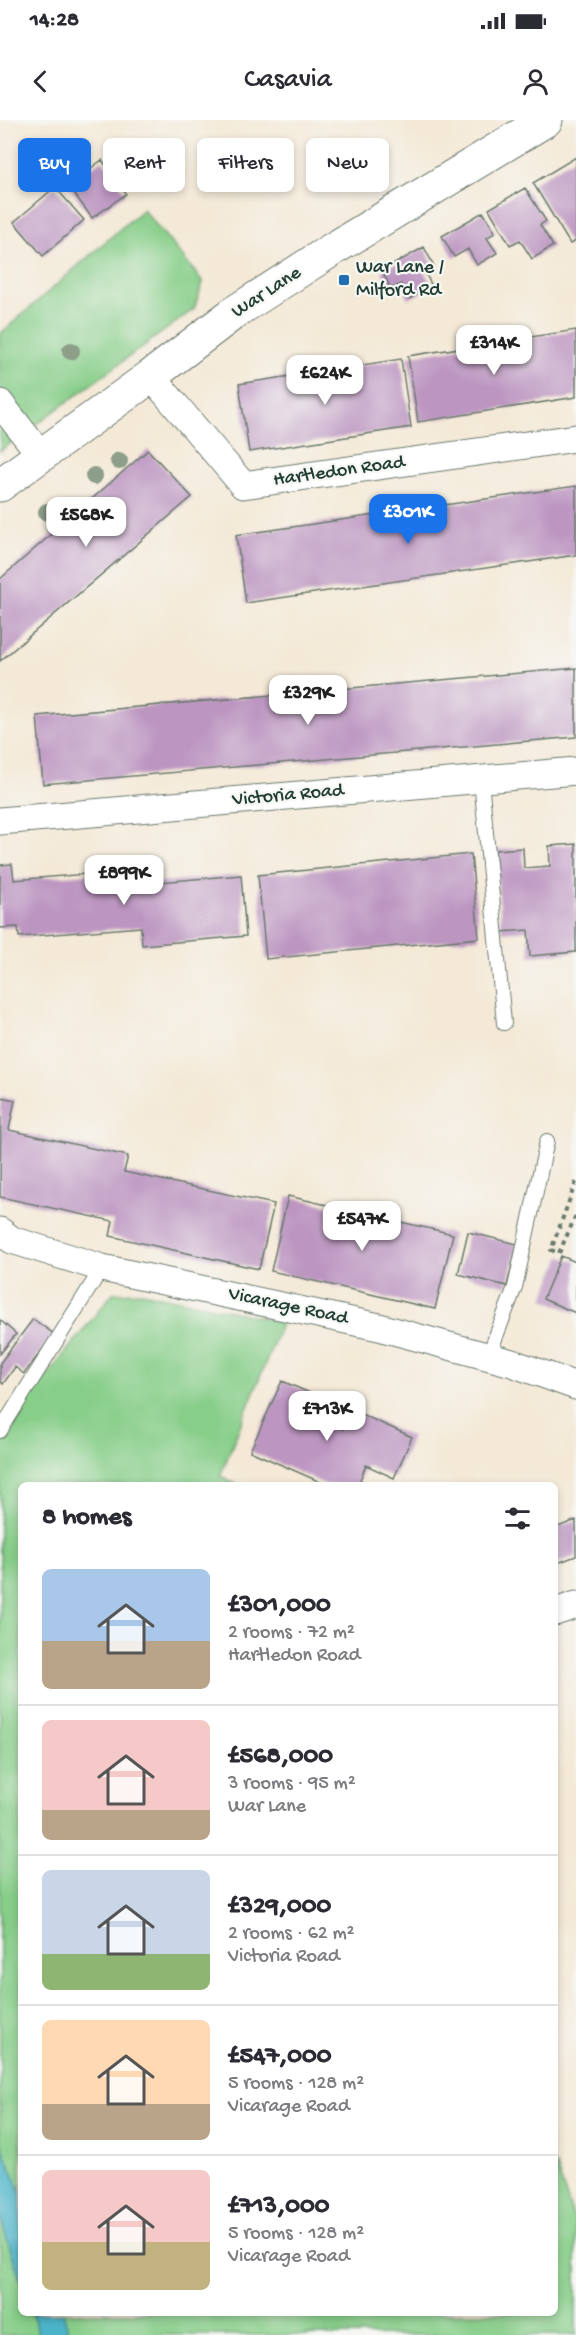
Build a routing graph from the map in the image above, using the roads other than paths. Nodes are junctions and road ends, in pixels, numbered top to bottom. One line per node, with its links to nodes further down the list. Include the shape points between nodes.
1 (526, 125): 2 (street, War Lane, via 235,312)
2 (151, 376): 4 (street, Hartledon Road, via 243,485); 5 (street, War Lane)
3 (0, 404): 5 (street)
4 (576, 438)
5 (40, 454): 6 (street, War Lane)
6 (0, 485)
7 (576, 771): 8 (street, Victoria Road)
8 (481, 780): 9 (street, Victoria Road); 10 (lane)
9 (0, 821)
10 (504, 1023)
11 (547, 1141): 14 (lane, via 515,1287)
12 (0, 1231): 13 (street, Vicarage Road, via 12,1240)
13 (102, 1268): 14 (street, Vicarage Road, via 356,1322); 16 (lane)
14 (488, 1357): 15 (street, Vicarage Road)
15 (576, 1386)
16 (0, 1431)
17 (576, 1605): 18 (street)
18 (558, 1611)

